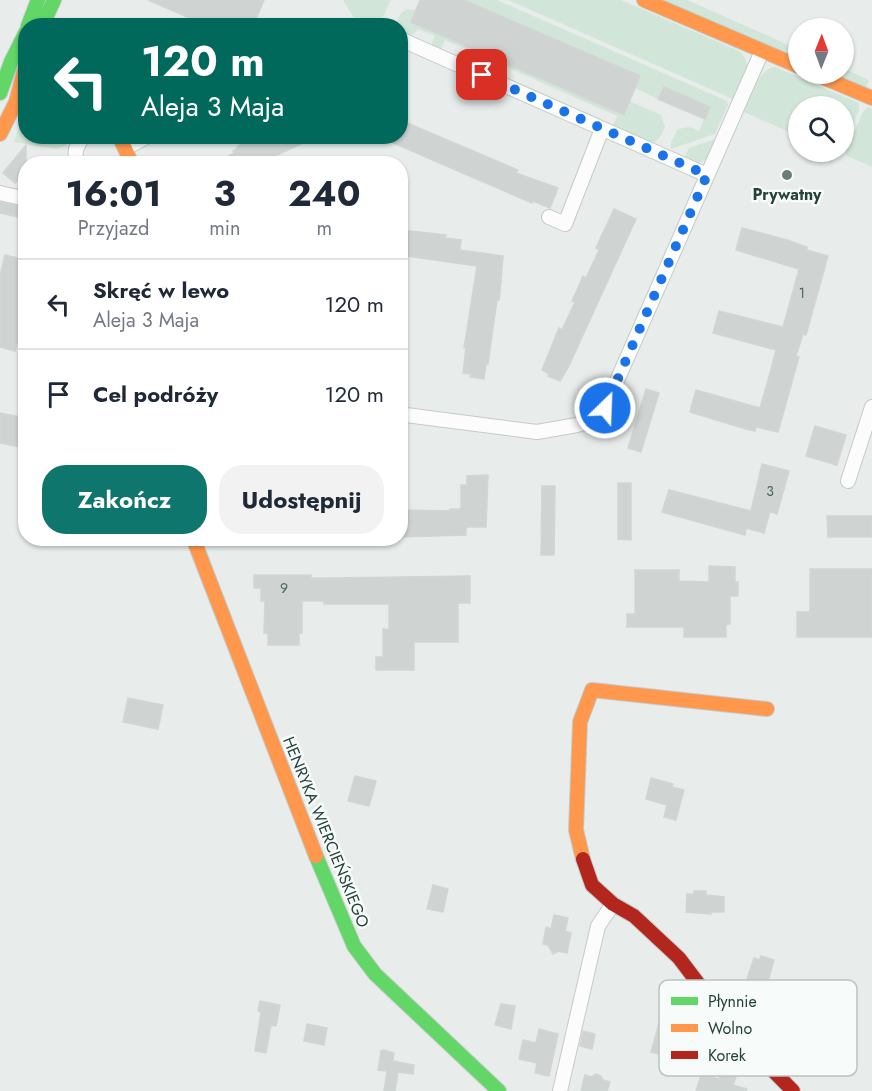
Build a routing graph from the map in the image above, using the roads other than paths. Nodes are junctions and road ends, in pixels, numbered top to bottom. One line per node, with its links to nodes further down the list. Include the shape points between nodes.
1 (38, 0): 4 (street)
2 (54, 0): 5 (street)
3 (644, 0): 8 (street)
4 (32, 18)
5 (47, 18)
6 (408, 43): 16 (street)
7 (18, 49): 11 (street)
8 (762, 51): 9 (street); 18 (street)
9 (788, 62)
10 (839, 84): 13 (street)
11 (0, 93)
12 (18, 94): 15 (street)
13 (872, 98)
14 (18, 99): 15 (street)
15 (16, 102): 17 (street)
16 (602, 129): 18 (street); 21 (street, via 565,224)
17 (0, 134)
18 (707, 175): 23 (street, via 605,408 588,422 537,432)
19 (0, 193): 20 (street)
20 (18, 197)
21 (549, 217)
22 (872, 407): 24 (street)
23 (408, 415)
24 (848, 481)
25 (196, 546): 30 (street, HENRYKA WIERCIEŃSKIEGO, via 354,946 375,974)
26 (767, 708): 27 (street, via 592,690 580,722 576,830 592,885)
27 (613, 904): 28 (street, via 634,916 679,958); 31 (street, via 598,926)
28 (696, 980)
29 (778, 1076): 32 (street)
30 (499, 1091)
31 (560, 1091)
32 (793, 1091)

